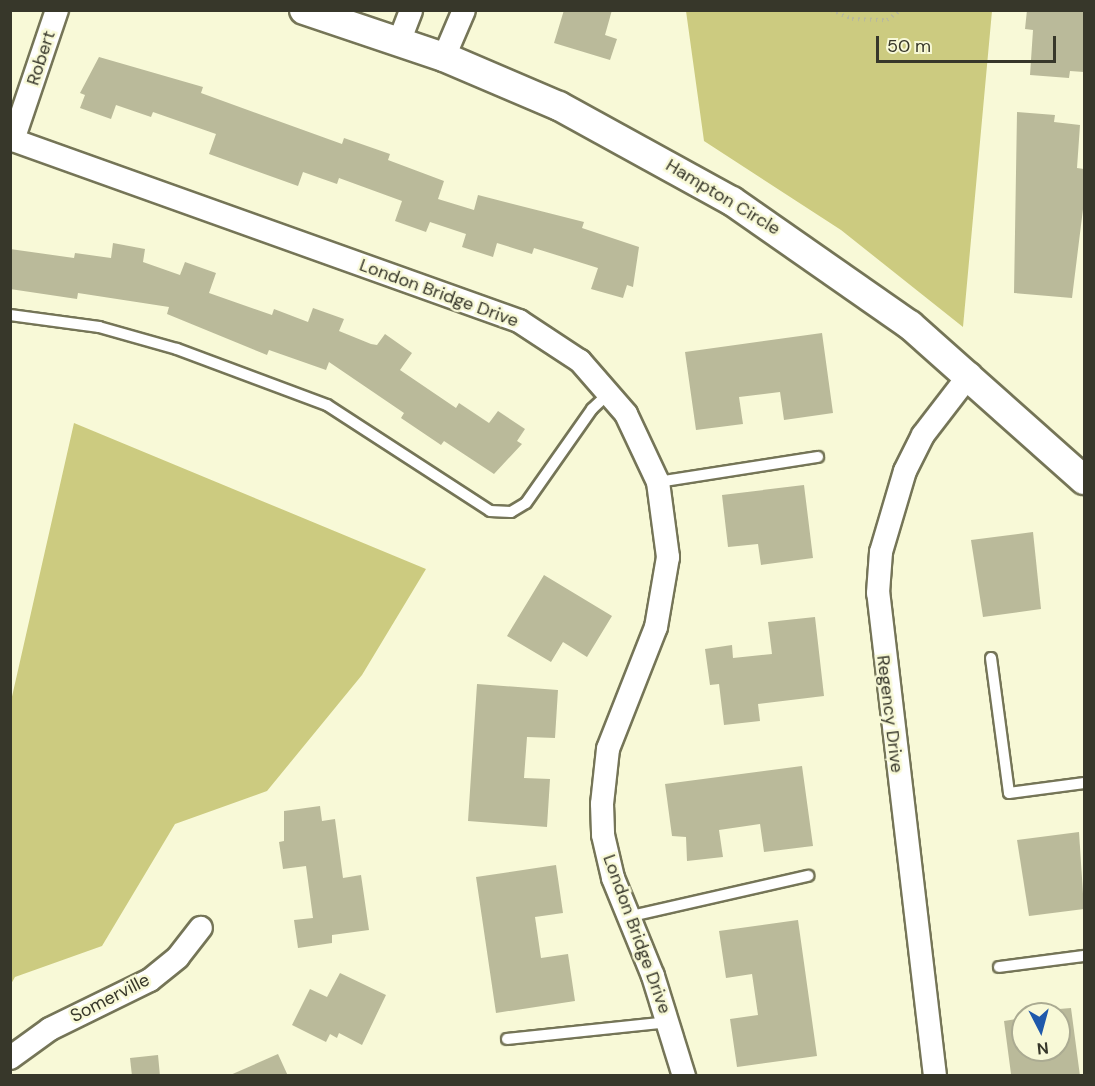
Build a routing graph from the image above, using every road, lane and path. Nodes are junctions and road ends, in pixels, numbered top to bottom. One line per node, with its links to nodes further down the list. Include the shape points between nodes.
1 (57, 10): 9 (street, Robert)
2 (304, 10): 7 (street, Hampton Circle)
3 (411, 10): 7 (street)
4 (464, 10): 8 (street)
5 (831, 10): 6 (path, via 852,19 887,20)
6 (901, 10)
7 (399, 42): 8 (street, Hampton Circle)
8 (444, 57): 11 (street, Hampton Circle, via 559,106 732,201 866,291)
9 (12, 140): 12 (street, London Bridge Drive, via 519,321 580,361)
10 (10, 315): 12 (lane, via 99,327 177,349 327,405 490,511 511,512 526,503 592,409)
11 (970, 374): 14 (street, Hampton Circle); 27 (street, Regency Drive, via 923,435 905,471 881,552 878,593)
12 (610, 392): 15 (street, London Bridge Drive, via 637,432)
13 (818, 457): 15 (lane)
14 (1084, 480)
15 (658, 482): 19 (street, London Bridge Drive, via 668,557 664,599 646,655 616,722 603,774 603,835)
16 (991, 658): 17 (lane, via 1009,793)
17 (1084, 783)
18 (808, 876): 19 (lane)
19 (627, 917): 23 (street, London Bridge Drive)
20 (201, 928): 25 (street, Somerville, via 178,957 150,980 50,1029)
21 (1084, 956): 22 (lane)
22 (999, 967)
23 (669, 1022): 24 (lane); 26 (street, London Bridge Drive)
24 (507, 1039)
25 (10, 1058)
26 (684, 1076)
27 (935, 1076)

